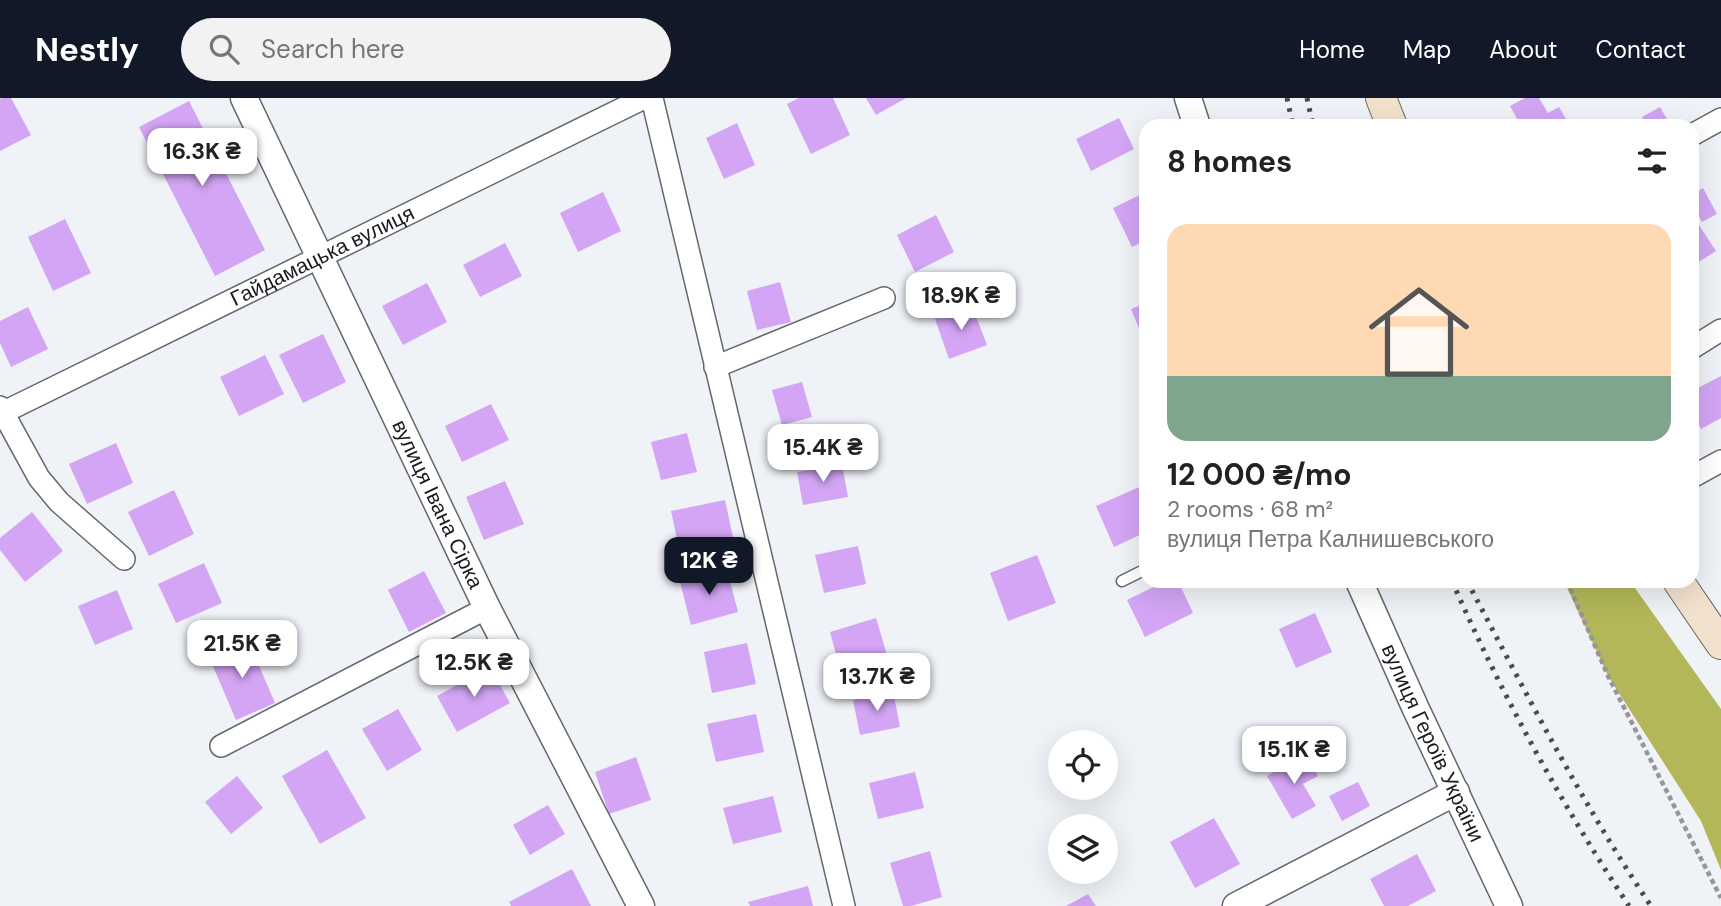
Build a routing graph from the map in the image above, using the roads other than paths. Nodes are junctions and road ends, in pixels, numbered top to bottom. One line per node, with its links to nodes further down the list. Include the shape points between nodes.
1 (244, 98): 9 (street, вулиця Івана Сірка)
2 (1188, 98): 6 (street)
3 (1381, 98): 7 (main road)
4 (641, 99): 9 (street, Гайдамацька вулиця); 13 (street)
5 (1721, 118): 8 (street)
6 (1195, 119)
7 (1389, 119)
8 (1699, 131)
9 (319, 256): 14 (street, Гайдамацька вулиця); 22 (street, вулиця Івана Сірка)
10 (884, 298): 13 (street)
11 (1721, 330): 12 (street)
12 (1699, 344)
13 (715, 367): 27 (street)
14 (1, 411): 17 (street, via 39,478 59,502)
15 (1721, 461): 16 (street)
16 (1699, 473)
17 (124, 559)
18 (1139, 572): 19 (lane)
19 (1122, 581)
20 (1362, 588): 25 (street, вулиця Героїв України)
21 (1683, 588): 23 (main road)
22 (487, 608): 24 (street); 26 (street, вулиця Івана Сірка)
23 (1721, 644)
24 (221, 746)
25 (1456, 792): 28 (street); 29 (street, вулиця Героїв України)
26 (641, 906)
27 (844, 906)
28 (1236, 906)
29 (1509, 906)

